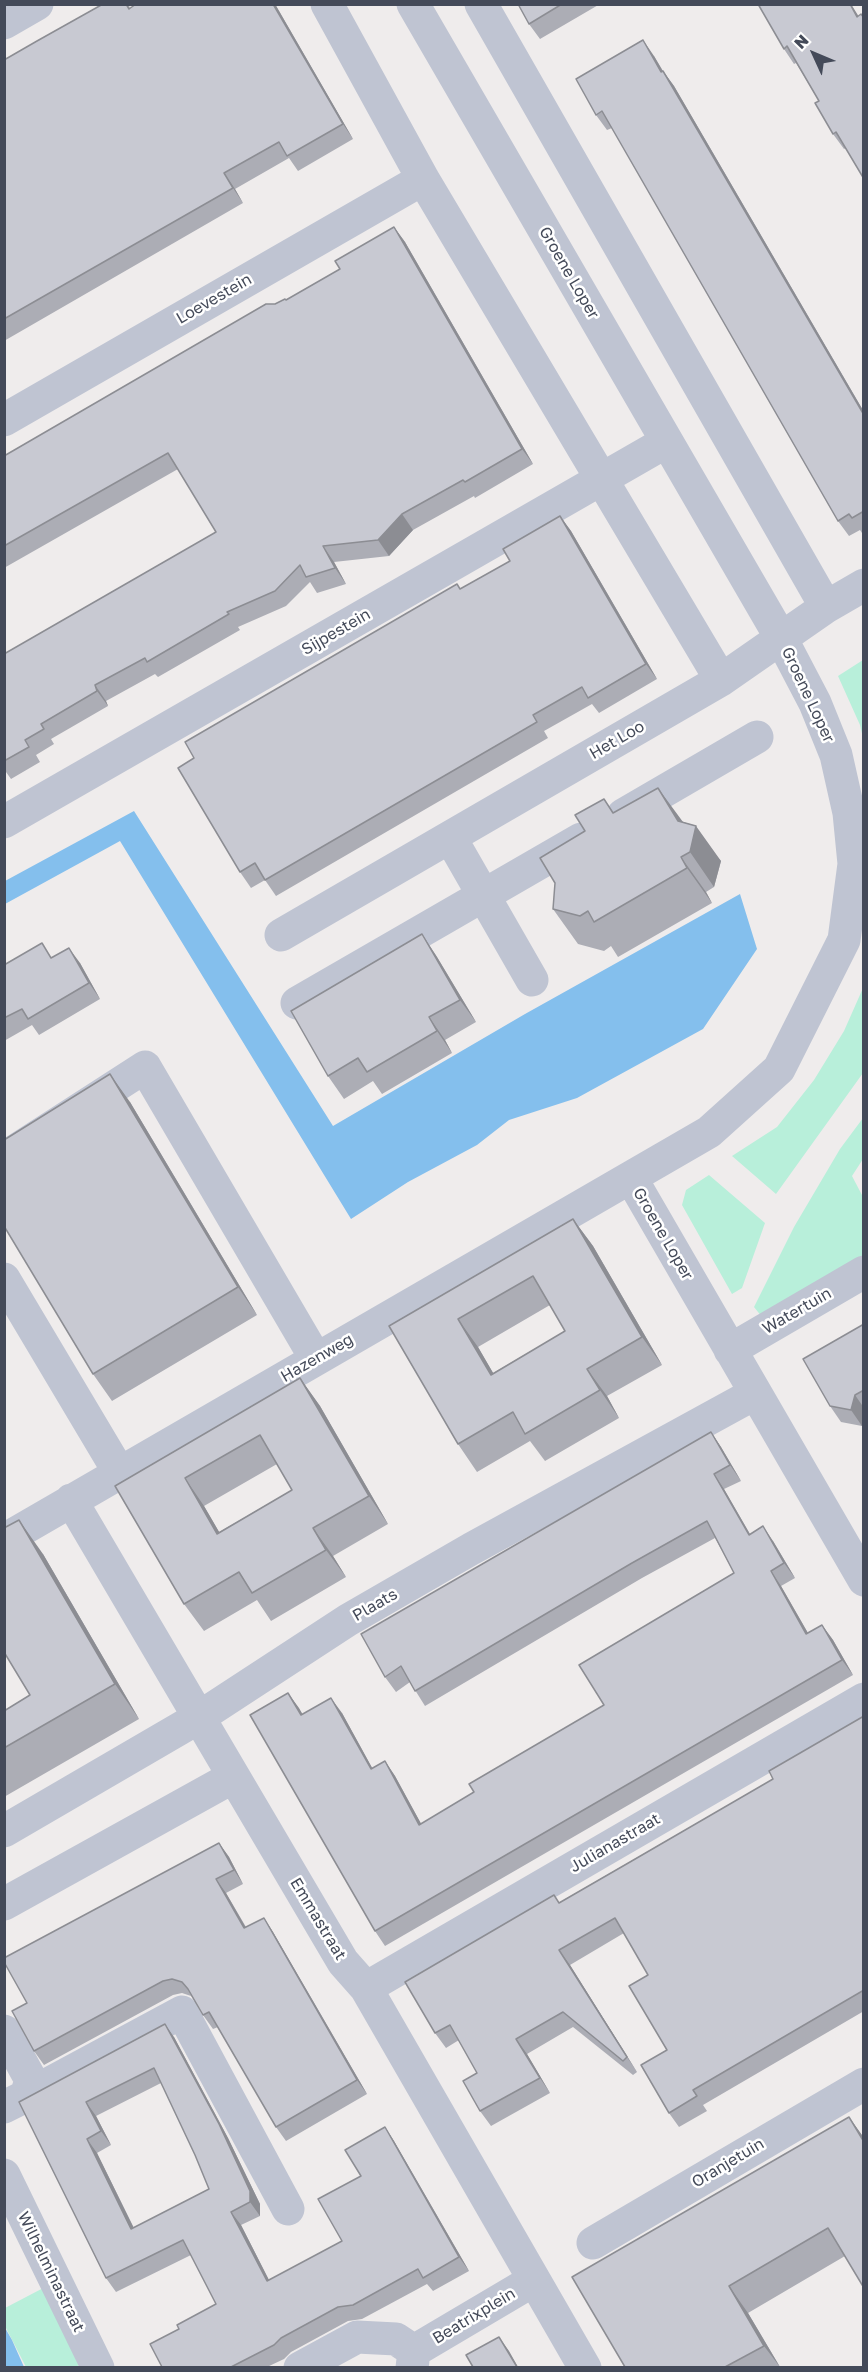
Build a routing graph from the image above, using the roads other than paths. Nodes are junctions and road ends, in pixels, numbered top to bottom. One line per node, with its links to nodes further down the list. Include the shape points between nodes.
1 (37, 4): 5 (street)
2 (327, 4): 6 (street)
3 (413, 4): 8 (street, Groene Loper)
4 (481, 4): 11 (street)
5 (4, 23)
6 (423, 179): 7 (street, Loevestein); 9 (street)
7 (4, 420)
8 (666, 442): 9 (street, Sijpestein); 12 (street, Groene Loper)
9 (603, 479): 13 (street); 15 (street, Sijpestein)
10 (864, 585): 11 (street, Het Loo)
11 (826, 607): 12 (street, Het Loo)
12 (781, 638): 13 (street, Het Loo); 22 (street, Groene Loper, via 815,703 836,755 849,813 854,864 844,939 779,1069 709,1132)
13 (721, 680): 16 (street, Het Loo)
14 (757, 737): 17 (street)
15 (4, 822)
16 (450, 837): 17 (street); 18 (street, Het Loo)
17 (483, 896): 19 (street); 20 (street)
18 (281, 935)
19 (532, 980)
20 (297, 1003)
21 (4, 1158): 26 (street, via 145,1067)
22 (631, 1178): 25 (street, Groene Loper); 26 (street, Hazenweg)
23 (864, 1272): 25 (street, Watertuin)
24 (4, 1279): 28 (street)
25 (730, 1350): 27 (street, Groene Loper)
26 (316, 1359): 28 (street, Hazenweg)
27 (754, 1394): 31 (street, Groene Loper); 33 (street, Plaats, via 348,1620)
28 (119, 1472): 29 (street, Hazenweg)
29 (71, 1500): 30 (street, Hazenweg); 33 (street, Emmastraat)
30 (4, 1540)
31 (864, 1580)
32 (864, 1699): 37 (street, Julianastraat)
33 (198, 1718): 34 (street, Emmastraat); 35 (street, Plaats)
34 (233, 1777): 36 (street); 37 (street, Emmastraat, via 343,1962)
35 (4, 1831)
36 (4, 1904)
37 (366, 1988): 44 (street, Emmastraat)
38 (4, 2031): 40 (street, via 32,2080)
39 (864, 2084): 43 (street, Oranjetuin)
40 (15, 2101): 42 (street, via 182,2012)
41 (4, 2175): 46 (street, Wilhelminastraat)
42 (288, 2209)
43 (593, 2243)
44 (534, 2280): 45 (street, Beatrixplein); 48 (street, Emmastraat)
45 (413, 2359): 47 (street, Beatrixplein, via 396,2340 357,2337)
46 (98, 2367)
47 (300, 2367)
48 (585, 2367)

